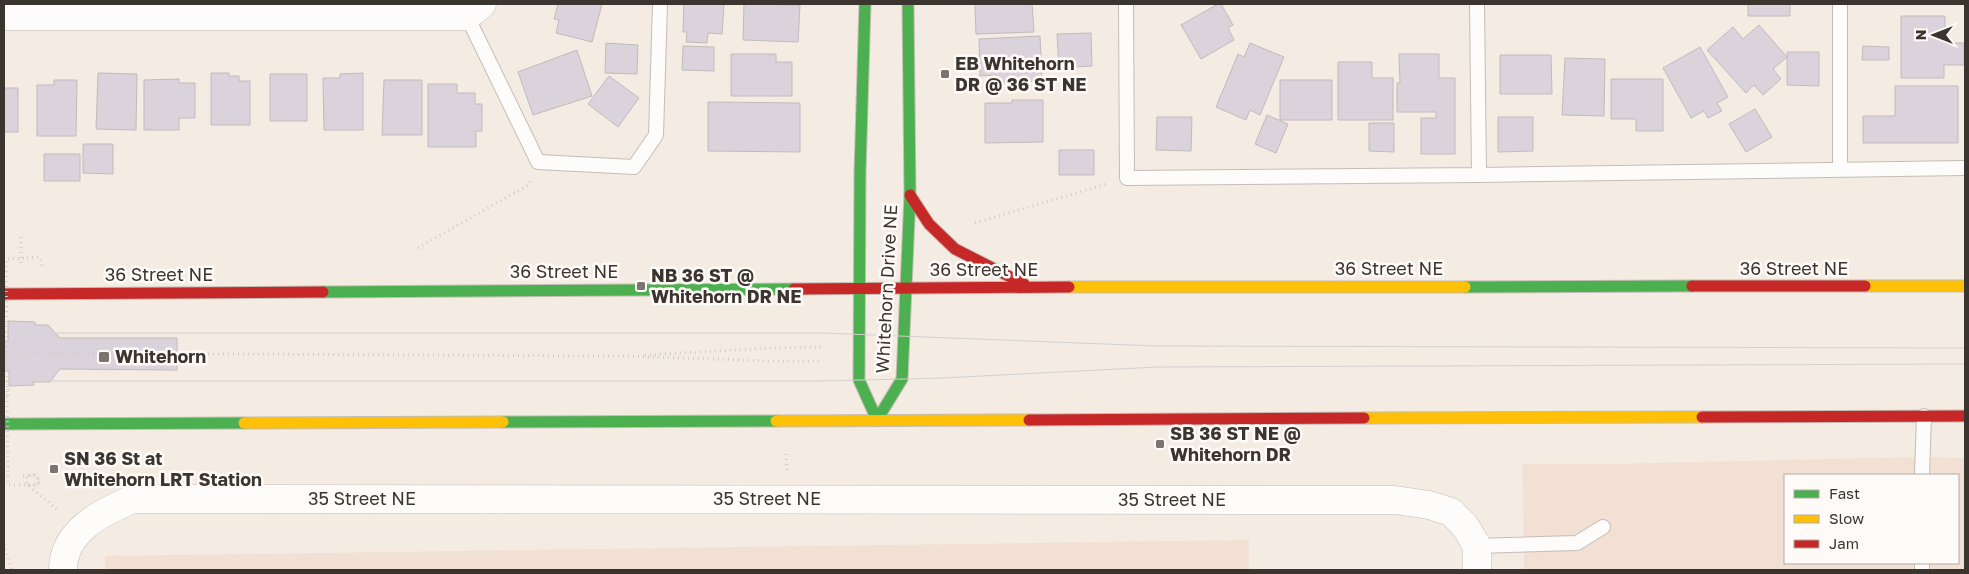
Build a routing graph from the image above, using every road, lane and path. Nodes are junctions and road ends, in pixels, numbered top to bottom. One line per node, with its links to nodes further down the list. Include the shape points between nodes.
1 (660, 4): 9 (lane, via 656,135 634,167)
2 (865, 4): 23 (main road, Whitehorn Drive NE)
3 (908, 4): 14 (main road, Whitehorn Drive NE)
4 (1126, 4): 13 (lane)
5 (1477, 4): 12 (lane)
6 (1840, 4): 11 (lane)
7 (474, 10): 8 (street); 9 (lane)
8 (4, 16)
9 (538, 162): 17 (path, via 528,185)
10 (1965, 168): 11 (lane)
11 (1840, 169): 12 (lane)
12 (1479, 175): 13 (lane)
13 (1127, 178): 15 (path)
14 (910, 195): 22 (main road, via 929,224 954,249); 24 (main road, Whitehorn Drive NE)
15 (975, 224)
16 (21, 238): 20 (path, via 21,267)
17 (418, 248)
18 (38, 258): 19 (path, bridge)
19 (5, 259): 27 (path, bridge)
20 (27, 268)
21 (1965, 286): 22 (main road, 36 Street NE)
22 (1030, 287): 24 (main road, 36 Street NE)
23 (859, 288): 24 (main road, 36 Street NE); 25 (main road, 36 Street NE); 36 (main road, Whitehorn Drive NE, via 859,380)
24 (907, 288): 36 (main road, Whitehorn Drive NE, via 902,378)
25 (4, 294)
26 (8, 328): 27 (path, bridge)
27 (8, 341): 29 (path, bridge)
28 (822, 347): 30 (path)
29 (8, 354): 30 (path); 33 (path, bridge)
30 (624, 356): 31 (path)
31 (822, 361)
32 (8, 382): 33 (path, bridge)
33 (8, 395): 43 (path, bridge)
34 (1924, 416): 35 (main road); 36 (main road); 40 (lane)
35 (1965, 416)
36 (877, 420): 37 (main road)
37 (4, 424)
38 (786, 454): 39 (path)
39 (787, 473)
40 (1922, 474)
41 (23, 476): 42 (path)
42 (28, 476): 44 (path); 44 (path, via 35,475 39,482)
43 (6, 485): 44 (path, bridge)
44 (28, 485): 45 (path)
45 (59, 511)
46 (1603, 527): 48 (lane, via 1577,543)
47 (4, 544): 49 (path)
48 (1477, 558): 50 (street, 35 Street NE, via 1465,526 1451,512 1395,500 133,499 105,511 88,523 74,538)
49 (12, 570)
50 (64, 570)

